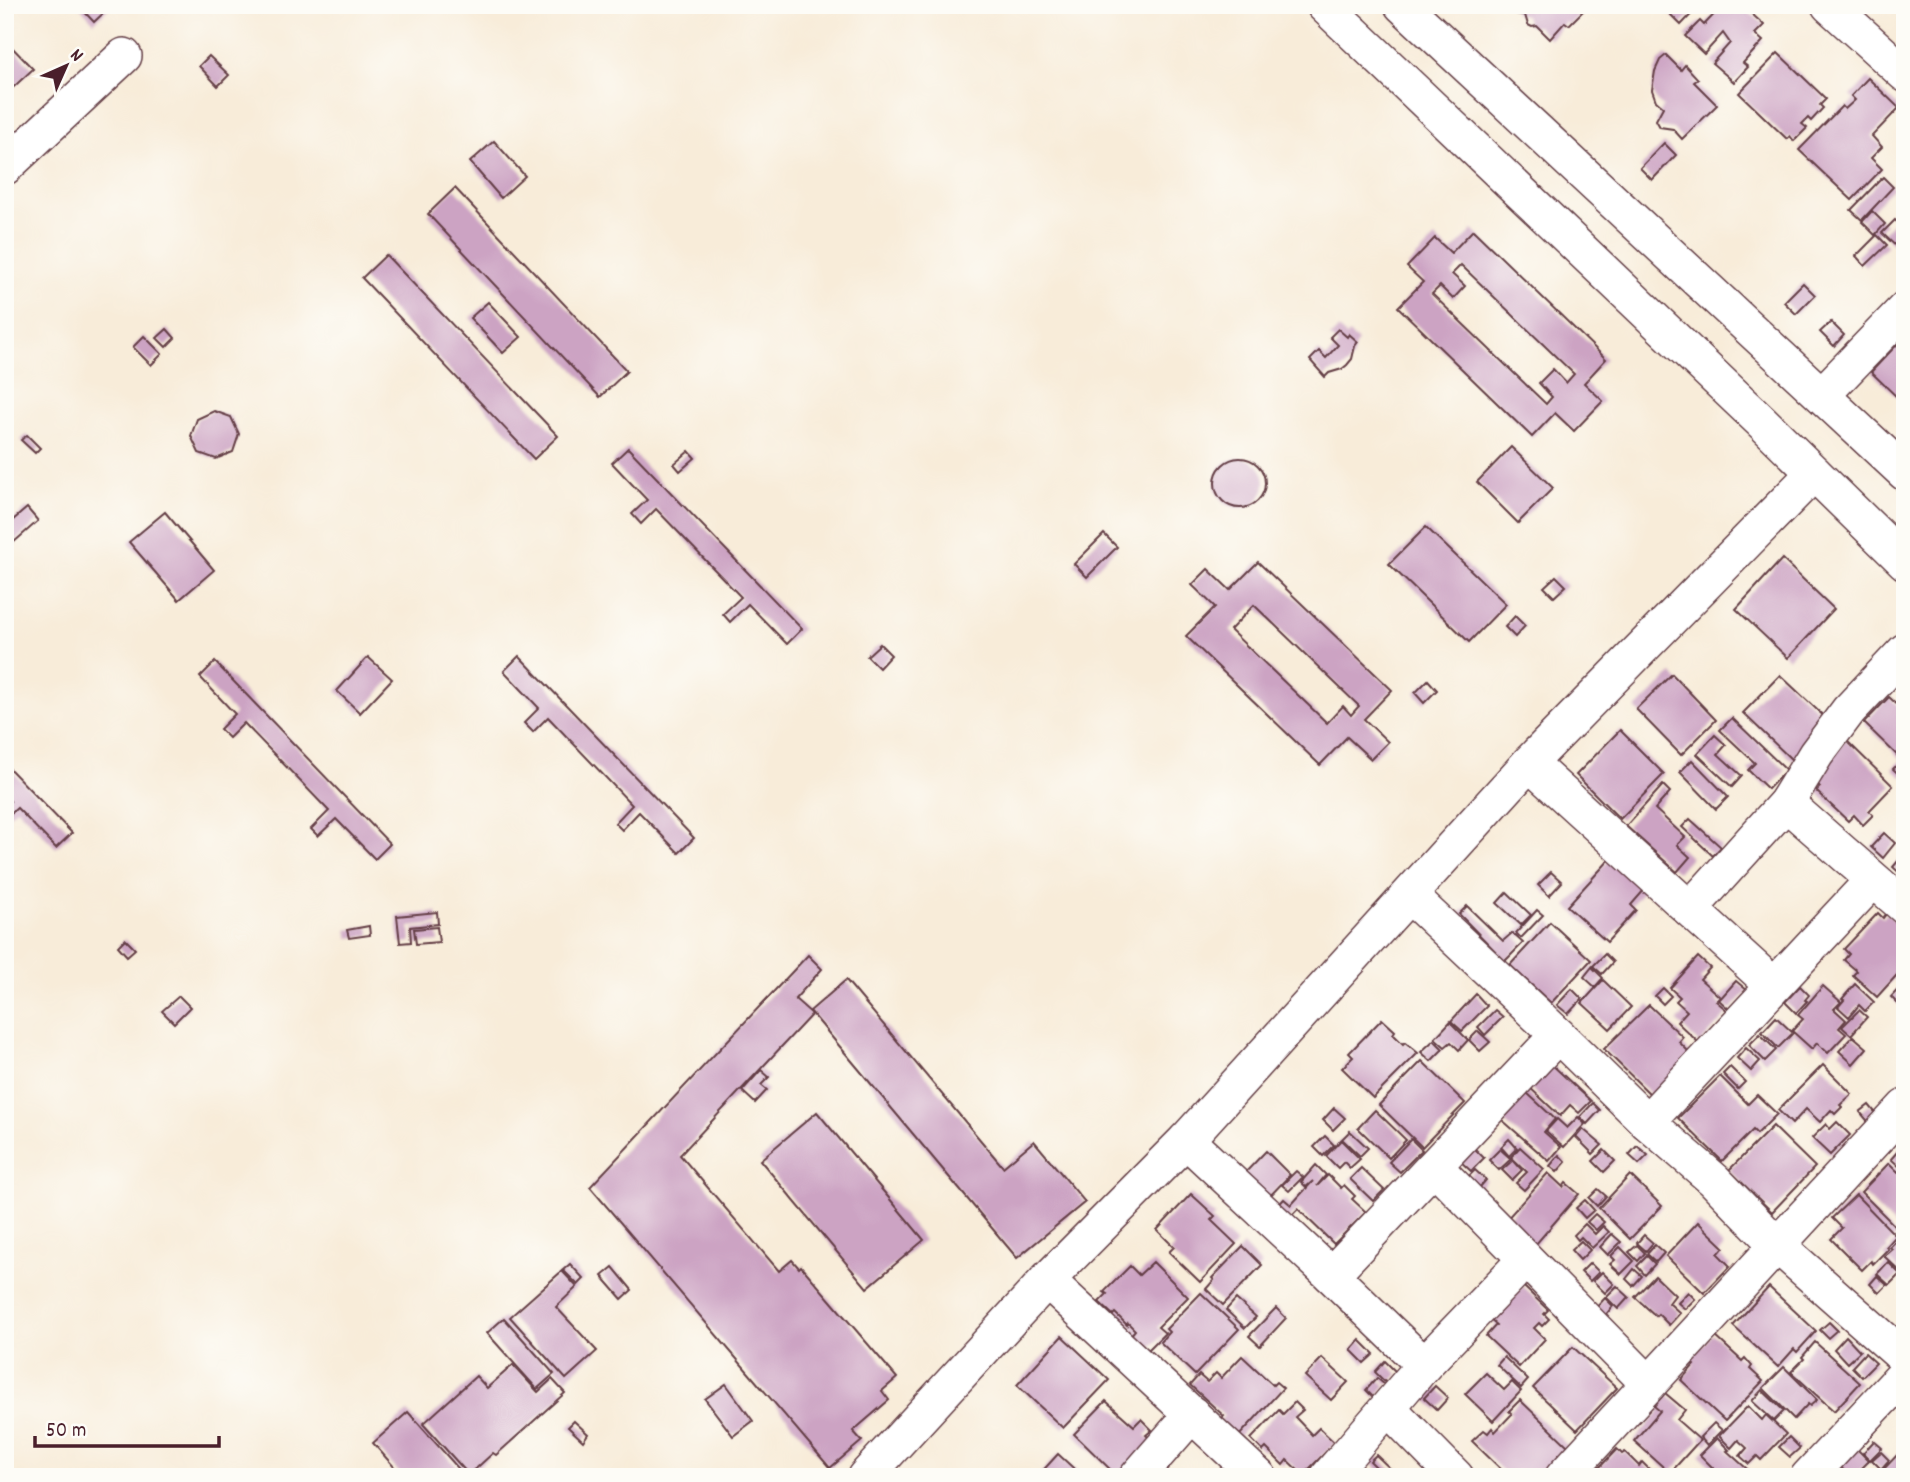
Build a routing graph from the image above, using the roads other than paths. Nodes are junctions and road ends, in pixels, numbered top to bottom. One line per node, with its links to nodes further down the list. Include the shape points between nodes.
1 (1324, 5): 9 (street)
2 (1402, 5): 8 (street)
3 (1829, 5): 5 (street)
4 (124, 56): 6 (street)
5 (1905, 74)
6 (5, 167)
7 (1905, 309): 8 (street)
8 (1810, 385): 9 (street); 11 (street)
9 (1762, 422): 10 (street)
10 (1814, 473): 12 (street); 14 (street)
11 (1905, 473)
12 (1905, 562)
13 (1905, 651): 15 (street, via 1849,710)
14 (1529, 763): 17 (street); 19 (street)
15 (1786, 803): 16 (street); 19 (street)
16 (1873, 880): 18 (street); 20 (street)
17 (1410, 896): 21 (street); 24 (street)
18 (1905, 906)
19 (1690, 909): 20 (street)
20 (1773, 985): 23 (street)
21 (1558, 1034): 23 (street); 25 (street)
22 (1905, 1107): 26 (street)
23 (1647, 1122): 26 (street, via 1714,1180)
24 (1186, 1140): 28 (street); 29 (street)
25 (1435, 1167): 27 (street); 28 (street)
26 (1777, 1245): 30 (street); 33 (street)
27 (1525, 1260): 31 (street); 33 (street)
28 (1331, 1275): 31 (street)
29 (1047, 1280): 35 (street); 36 (street)
30 (1905, 1357)
31 (1424, 1365): 34 (street)
32 (1905, 1374): 42 (street)
33 (1649, 1384): 41 (street)
34 (1388, 1408): 39 (street); 40 (street)
35 (1192, 1415): 37 (street); 38 (street)
36 (865, 1477)
37 (1137, 1477)
38 (1259, 1477)
39 (1328, 1477)
40 (1455, 1477)
41 (1563, 1477)
42 (1808, 1477)

